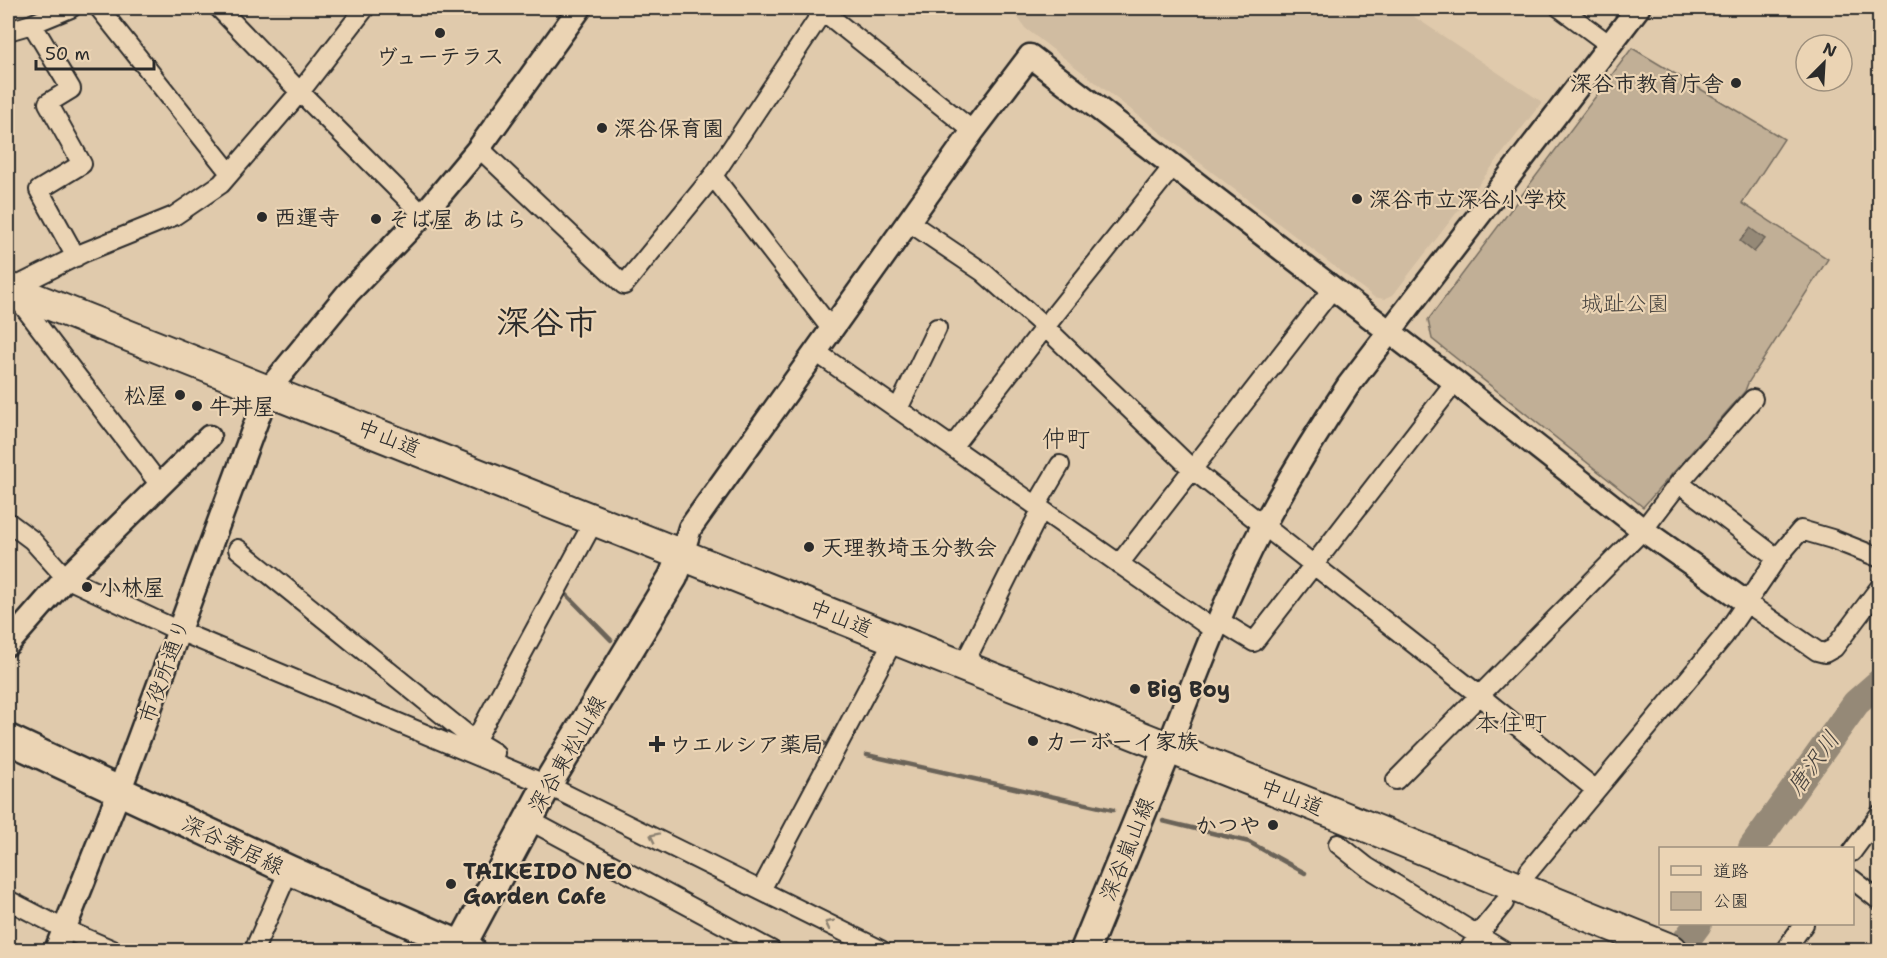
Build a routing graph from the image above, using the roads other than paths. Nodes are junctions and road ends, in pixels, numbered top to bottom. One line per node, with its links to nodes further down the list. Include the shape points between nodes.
1 (71, 8): 9 (street)
2 (99, 8): 16 (street)
3 (219, 8): 12 (street)
4 (365, 8): 12 (street)
5 (580, 8): 14 (street, 市役所通り)
6 (1560, 8): 11 (street)
7 (1638, 8): 11 (street)
8 (822, 9): 13 (street); 17 (street)
9 (32, 24): 10 (street); 20 (street, via 71,89 48,103 82,164 39,190)
10 (8, 31)
11 (1610, 45): 26 (street)
12 (300, 92): 16 (street); 18 (street)
13 (972, 131): 15 (street, via 1030,56); 19 (street)
14 (479, 148): 17 (street, via 624,285); 18 (street, 市役所通り)
15 (1174, 165): 22 (street); 23 (street)
16 (230, 172): 20 (street, via 220,184 174,216)
17 (713, 176): 25 (street)
18 (423, 215): 29 (street, 市役所通り, via 348,293)
19 (909, 222): 23 (street, via 983,272); 25 (street)
20 (76, 256): 21 (street)
21 (9, 288): 29 (highway, 中山道); 37 (street)
22 (1333, 288): 26 (street); 35 (street)
23 (1045, 327): 33 (street); 35 (street)
24 (937, 328): 31 (street)
25 (832, 330): 27 (street)
26 (1389, 332): 28 (street); 41 (street, via 1312,441)
27 (816, 352): 31 (street); 44 (street, via 690,528)
28 (1455, 382): 42 (street); 48 (street)
29 (268, 390): 39 (highway, 中山道); 53 (street, 市役所通り)
30 (1753, 399): 36 (street)
31 (897, 409): 33 (street)
32 (209, 437): 37 (street)
33 (952, 447): 38 (street)
34 (1060, 465): 38 (street)
35 (1193, 470): 41 (street); 47 (street)
36 (1679, 483): 42 (street); 45 (street)
37 (160, 485): 49 (street)
38 (1039, 508): 47 (street); 56 (street)
39 (594, 521): 44 (highway, 中山道); 59 (street)
40 (8, 522): 49 (street, via 32,540)
41 (1263, 527): 48 (street); 52 (street)
42 (1643, 530): 51 (street); 57 (street)
43 (238, 549): 59 (street)
44 (682, 554): 54 (highway, 中山道); 62 (main road, 深谷東松山線, via 673,577)
45 (1777, 558): 46 (street, via 1801,530); 51 (street)
46 (1880, 558)
47 (1119, 564): 52 (street)
48 (1312, 565): 52 (street, via 1254,642); 57 (street)
49 (66, 578): 53 (street); 55 (street)
50 (1880, 586): 51 (street, via 1834,648 1825,652 1817,651)
51 (1747, 603): 63 (street)
52 (1216, 625): 60 (street)
53 (180, 631): 62 (street); 64 (street, 市役所通り)
54 (894, 639): 56 (highway, 中山道); 72 (street)
55 (8, 644)
56 (963, 666): 60 (highway, 中山道)
57 (1479, 695): 61 (street); 63 (street)
58 (8, 739): 64 (main road, 深谷寄居線)
59 (476, 741): 62 (street)
60 (1168, 748): 80 (highway, 中山道); 87 (main road, 深谷嵐山線)
61 (1396, 780)
62 (547, 785): 66 (main road, 深谷東松山線); 72 (street, one-way to 62)
63 (1596, 790): 70 (street)
64 (119, 792): 69 (main road, 深谷寄居線); 78 (street, 市役所通り)
65 (1880, 814): 68 (street)
66 (529, 820): 81 (main road, 深谷東松山線); 85 (street)
67 (1338, 844): 79 (street)
68 (1854, 849)
69 (290, 870): 81 (main road, 深谷寄居線); 84 (street)
70 (1529, 871)
71 (1854, 881): 74 (street)
72 (761, 890): 86 (street, one-way to 72)
73 (8, 900): 78 (street)
74 (1880, 901)
75 (1503, 903): 79 (street)
76 (8, 907): 78 (street)
77 (1803, 925): 89 (street)
78 (64, 929): 82 (street, 市役所通り); 83 (street)
79 (1473, 943): 88 (street)
80 (1664, 947)
81 (466, 948)
82 (56, 951)
83 (113, 951)
84 (254, 951)
85 (771, 951)
86 (881, 951)
87 (1085, 951)
88 (1502, 951)
89 (1785, 951)

